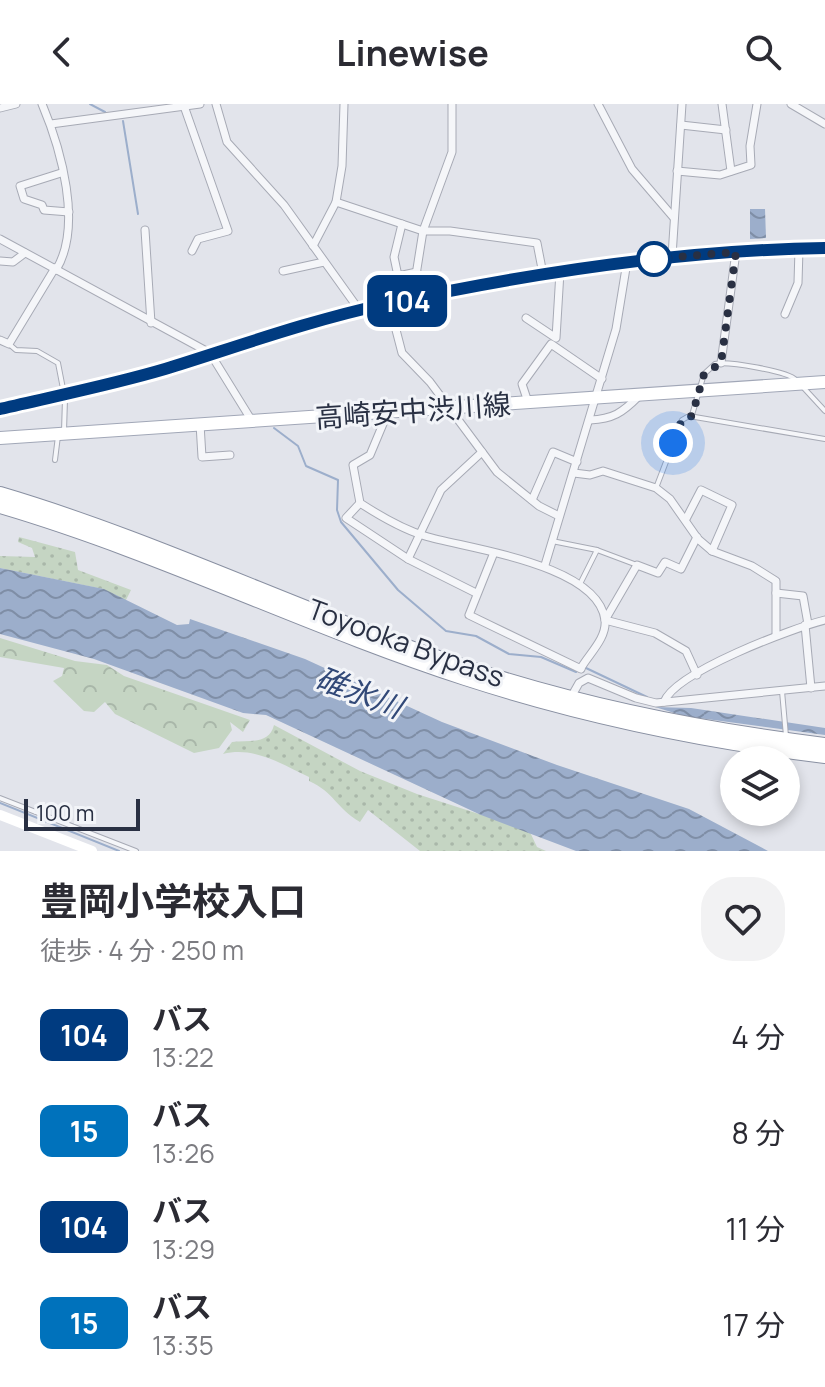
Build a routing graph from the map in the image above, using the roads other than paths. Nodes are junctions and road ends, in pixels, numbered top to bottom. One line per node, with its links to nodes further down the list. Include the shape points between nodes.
1 (16, 104): 13 (street)
2 (42, 104): 14 (street)
3 (200, 104): 12 (street)
4 (216, 104): 28 (street, via 227,142)
5 (344, 104): 21 (street)
6 (452, 104): 26 (street, via 452,152)
7 (598, 104): 23 (street, via 632,169)
8 (682, 104): 16 (street)
9 (722, 104): 17 (street)
10 (757, 104): 19 (street, via 751,165)
11 (796, 105): 15 (street)
12 (184, 106): 14 (street); 31 (street, via 228,231 198,239)
13 (0, 108)
14 (51, 124): 20 (street)
15 (825, 124)
16 (681, 125): 17 (street); 18 (street)
17 (726, 130): 19 (street)
18 (677, 171): 19 (street); 23 (street)
19 (731, 171)
20 (61, 173): 22 (street); 22 (street, via 20,186 24,199 44,210)
21 (336, 202): 24 (street); 28 (street)
22 (69, 212): 38 (street, via 69,244)
23 (674, 218): 34 (street)
24 (402, 224): 26 (street); 40 (street, via 394,257 398,276)
25 (145, 230): 48 (street)
26 (423, 231): 40 (street); 42 (street, via 537,243)
27 (0, 239): 33 (street)
28 (313, 246): 36 (street)
29 (825, 248): 30 (street)
30 (799, 249): 32 (street); 46 (street, via 798,283)
31 (192, 251)
32 (736, 252): 34 (street); 52 (street)
33 (25, 253): 35 (street, via 13,262); 38 (street)
34 (672, 256): 37 (street)
35 (0, 261)
36 (324, 262): 39 (street); 45 (street)
37 (627, 262): 41 (street); 53 (street)
38 (56, 269): 48 (street); 50 (street)
39 (283, 271)
40 (417, 272): 43 (street)
41 (560, 272): 42 (street); 47 (street, via 556,338)
42 (543, 274): 43 (street)
43 (412, 300): 44 (street)
44 (389, 303): 45 (street); 62 (street, via 397,344)
45 (360, 311): 51 (street)
46 (785, 314)
47 (526, 318)
48 (151, 323): 51 (street)
49 (0, 340): 50 (street)
50 (9, 344): 57 (lane, via 58,363)
51 (210, 353): 57 (street); 67 (street)
52 (721, 363): 55 (lane, via 773,368 790,373); 56 (lane, via 704,374)
53 (602, 379): 59 (street); 60 (street, via 551,344 522,384)
54 (825, 382): 55 (main road, 高崎安中渋川線)
55 (800, 384): 56 (main road, 高崎安中渋川線); 63 (lane)
56 (698, 392): 58 (main road, 高崎安中渋川線); 65 (lane)
57 (63, 395): 61 (street); 69 (lane)
58 (639, 396): 59 (main road, 高崎安中渋川線); 66 (street, via 610,419)
59 (596, 399): 60 (main road, 高崎安中渋川線); 66 (street)
60 (529, 403): 62 (main road, 高崎安中渋川線)
61 (0, 409)
62 (447, 409): 64 (main road, 高崎安中渋川線); 72 (street)
63 (825, 411)
64 (388, 412): 67 (main road, 高崎安中渋川線); 80 (street, via 370,455 353,465)
65 (692, 416): 71 (lane); 77 (lane, via 682,420)
66 (590, 420): 75 (street)
67 (252, 421): 68 (main road, 高崎安中渋川線)
68 (200, 424): 69 (main road, 高崎安中渋川線); 73 (street, via 202,457)
69 (61, 434): 70 (main road, 高崎安中渋川線); 74 (lane)
70 (0, 438)
71 (825, 439)
72 (482, 452): 79 (street, via 497,472); 84 (street, via 441,490)
73 (230, 455)
74 (55, 460)
75 (577, 462): 76 (street); 79 (street, via 553,452)
76 (574, 473): 77 (street, via 603,471); 82 (street)
77 (656, 488): 83 (street)
78 (0, 494): 107 (highway, Toyooka Bypass, via 101,526)
79 (532, 500): 82 (street)
80 (360, 503): 84 (street); 90 (street, via 346,518)
81 (0, 506): 107 (highway, Toyooka Bypass, via 98,536 438,669)
82 (559, 516): 86 (street)
83 (686, 519): 85 (street); 88 (street, via 701,490 732,505)
84 (422, 534): 89 (street); 90 (street)
85 (697, 537): 88 (street); 92 (street, via 681,569 665,562 658,573)
86 (552, 541): 87 (lane); 91 (street)
87 (597, 550): 92 (lane); 93 (lane)
88 (712, 551): 95 (street, via 776,581)
89 (493, 555): 91 (street); 94 (street)
90 (408, 559): 94 (street)
91 (545, 565): 93 (street)
92 (637, 565): 96 (street)
93 (580, 585): 96 (street)
94 (476, 593): 100 (street, via 469,615)
95 (776, 593): 98 (street, via 803,596); 99 (street)
96 (605, 620): 100 (street, via 603,634); 101 (street, via 655,633 686,651)
97 (825, 620): 98 (street)
98 (806, 625): 99 (street); 104 (street)
99 (776, 635): 101 (street)
100 (581, 668): 102 (street)
101 (697, 675): 106 (street, via 672,690)
102 (585, 679): 106 (street, via 646,702); 107 (street)
103 (825, 686): 104 (street)
104 (811, 688): 105 (street)
105 (782, 691): 106 (street); 108 (lane)
106 (664, 702)
107 (564, 706): 108 (highway, Toyooka Bypass); 110 (highway, Toyooka Bypass, via 703,739)
108 (786, 736): 109 (highway, Toyooka Bypass)
109 (825, 745)
110 (825, 756)
111 (0, 798): 114 (lane)
112 (0, 815): 113 (street)
113 (92, 851)
114 (136, 851)

